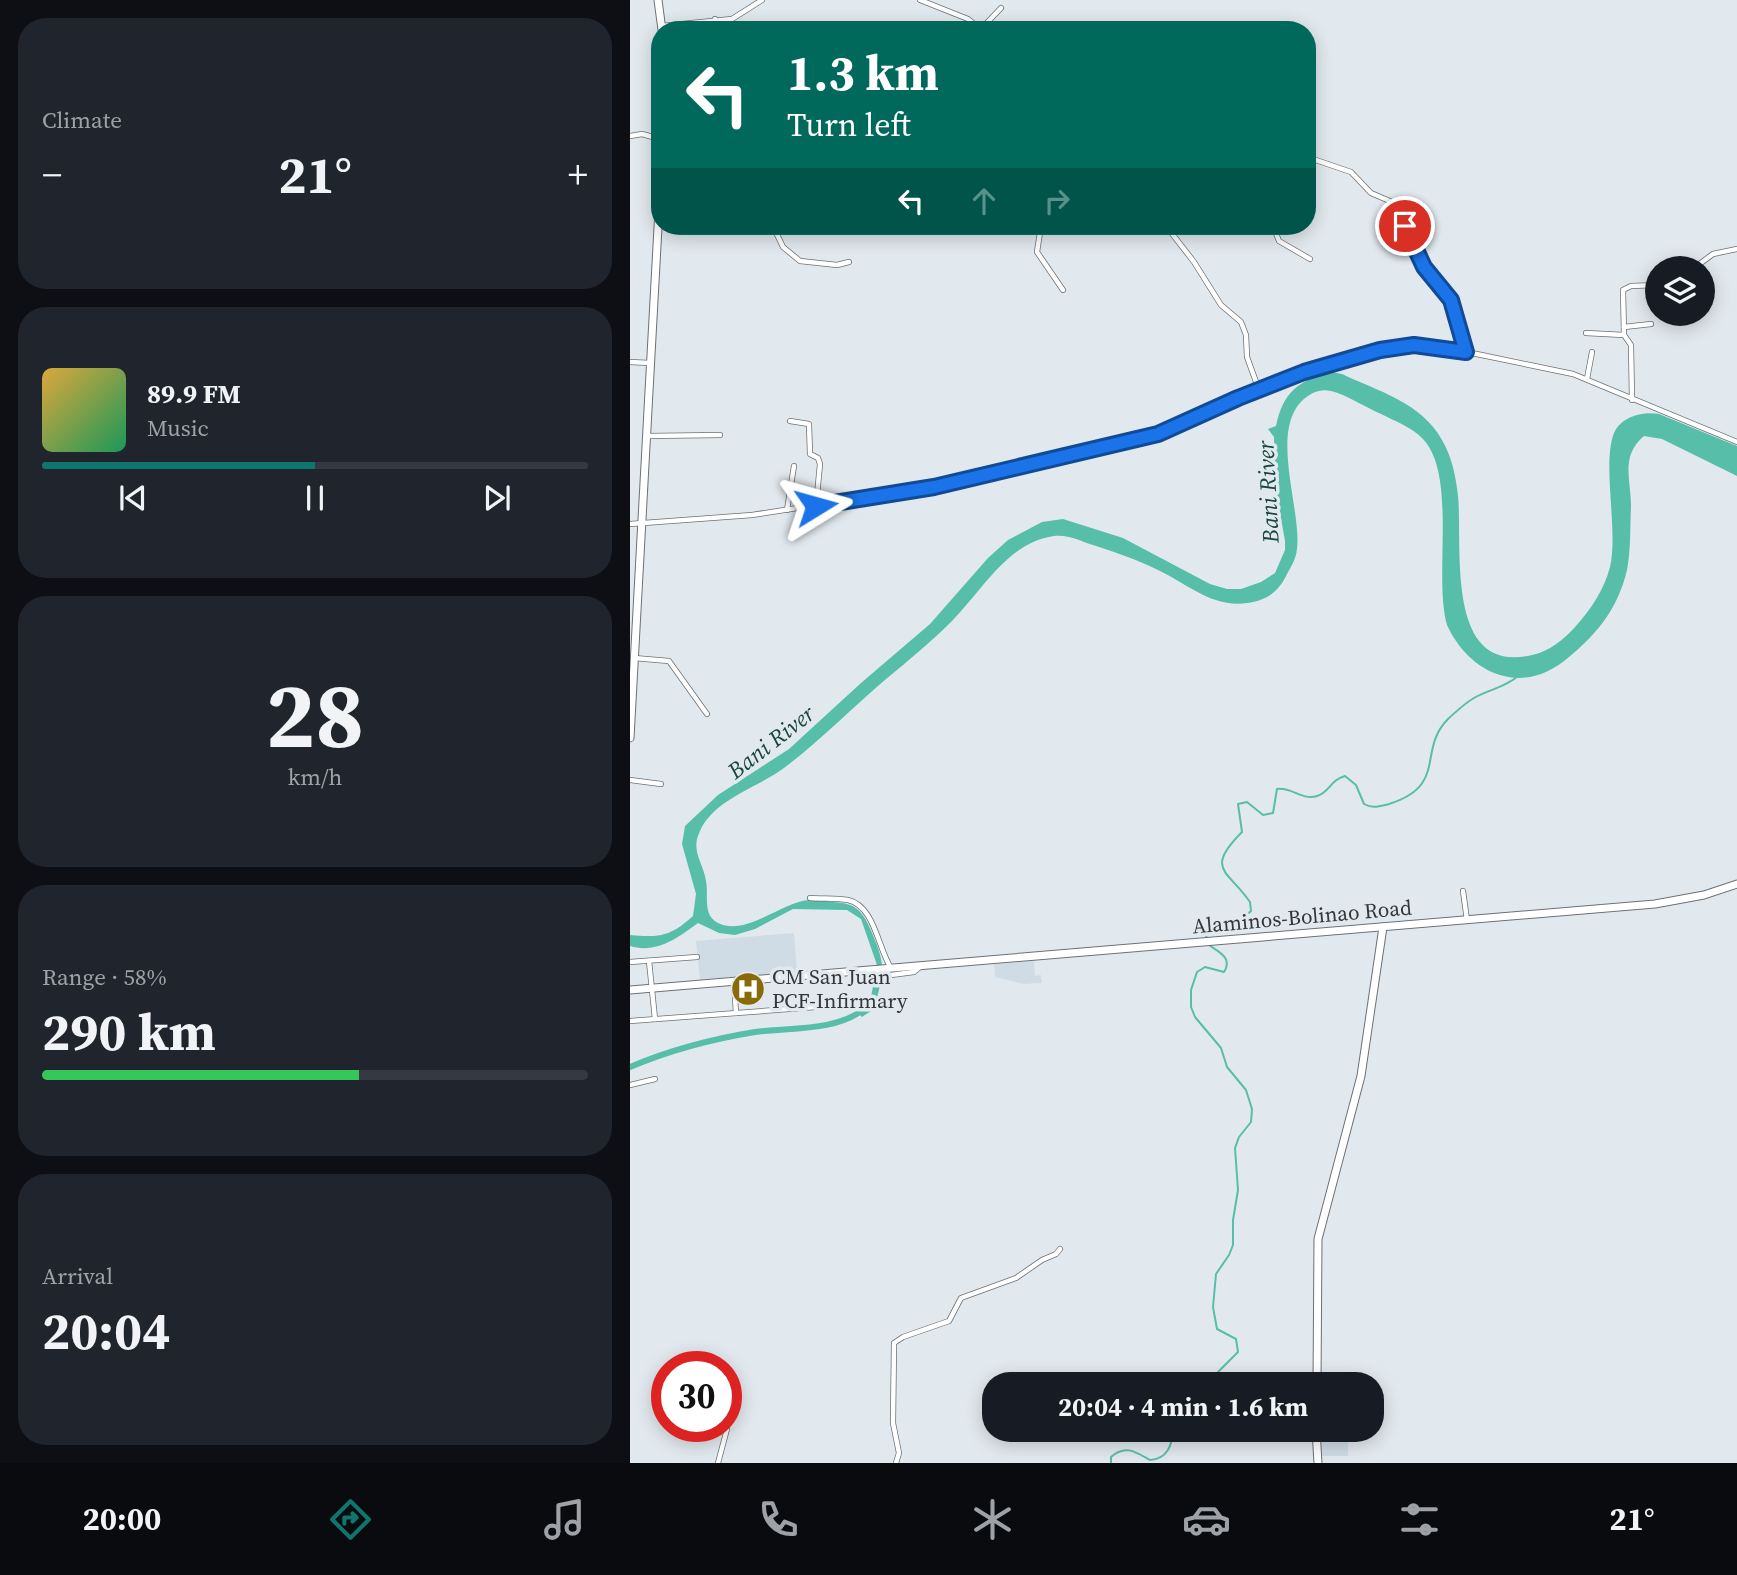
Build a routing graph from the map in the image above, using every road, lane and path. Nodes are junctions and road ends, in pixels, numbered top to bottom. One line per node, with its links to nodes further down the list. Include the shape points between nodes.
1 (658, 0): 6 (main road)
2 (762, 0): 5 (street, via 732,19)
3 (920, 0): 8 (street)
4 (1001, 8): 9 (street)
5 (715, 19): 7 (street)
6 (661, 21)
7 (703, 21)
8 (971, 21)
9 (989, 21)
10 (630, 136): 11 (street)
11 (651, 136)
12 (1316, 160): 28 (street, via 1350,172 1371,193 1392,202 1424,267 1451,300)
13 (658, 235): 31 (main road)
14 (777, 235): 21 (street, via 783,247 800,261)
15 (1040, 235): 23 (street, via 1037,252)
16 (1173, 235): 33 (street, via 1221,305 1241,322)
17 (1276, 235): 20 (street, via 1279,242)
18 (1737, 249): 19 (street)
19 (1710, 256)
20 (1310, 259)
21 (849, 262)
22 (1645, 285): 25 (street, via 1624,289)
23 (1063, 290)
24 (1645, 325): 25 (street)
25 (1623, 327): 27 (street)
26 (1586, 333): 27 (street)
27 (1624, 335): 34 (street, via 1630,345)
28 (1466, 352): 32 (street); 33 (street, via 1397,346)
29 (1592, 352): 32 (street)
30 (630, 362): 31 (street)
31 (651, 363): 37 (main road)
32 (1587, 379): 34 (street)
33 (1259, 390): 40 (street, via 1158,434 934,487)
34 (1632, 400): 38 (street)
35 (790, 421): 40 (street, via 809,424 810,454 820,464)
36 (720, 435): 37 (street)
37 (647, 436): 42 (main road)
38 (1737, 442)
39 (794, 466): 41 (street)
40 (816, 506): 41 (street)
41 (787, 510): 42 (street)
42 (641, 523): 43 (street); 44 (main road)
43 (630, 524)
44 (634, 658): 45 (street, via 669,660); 46 (main road)
45 (707, 714)
46 (630, 738)
47 (630, 780): 48 (street)
48 (661, 784)
49 (1737, 884): 52 (main road, Alaminos-Bolinao Road, via 1656,904)
50 (1463, 891): 52 (street)
51 (810, 898): 57 (street, via 847,900 862,907)
52 (1467, 920): 53 (main road, Alaminos-Bolinao Road)
53 (1383, 927): 57 (main road, Alaminos-Bolinao Road); 68 (main road, via 1361,1076 1318,1239)
54 (697, 957): 55 (street)
55 (649, 961): 56 (street); 59 (street)
56 (630, 962)
57 (890, 972): 58 (main road, Alaminos-Bolinao Road)
58 (734, 981): 59 (main road, Alaminos-Bolinao Road); 62 (street)
59 (652, 988): 60 (main road, Alaminos-Bolinao Road); 63 (street)
60 (630, 990)
61 (816, 1007): 62 (street)
62 (736, 1013): 63 (street)
63 (655, 1019): 64 (street)
64 (630, 1021)
65 (655, 1079): 66 (street)
66 (630, 1085)
67 (1060, 1249): 72 (street, via 1016,1278 961,1298 949,1321 894,1343)
68 (1317, 1372)
69 (724, 1442): 71 (street)
70 (1317, 1442): 73 (main road)
71 (718, 1463)
72 (896, 1463)
73 (1318, 1463)

